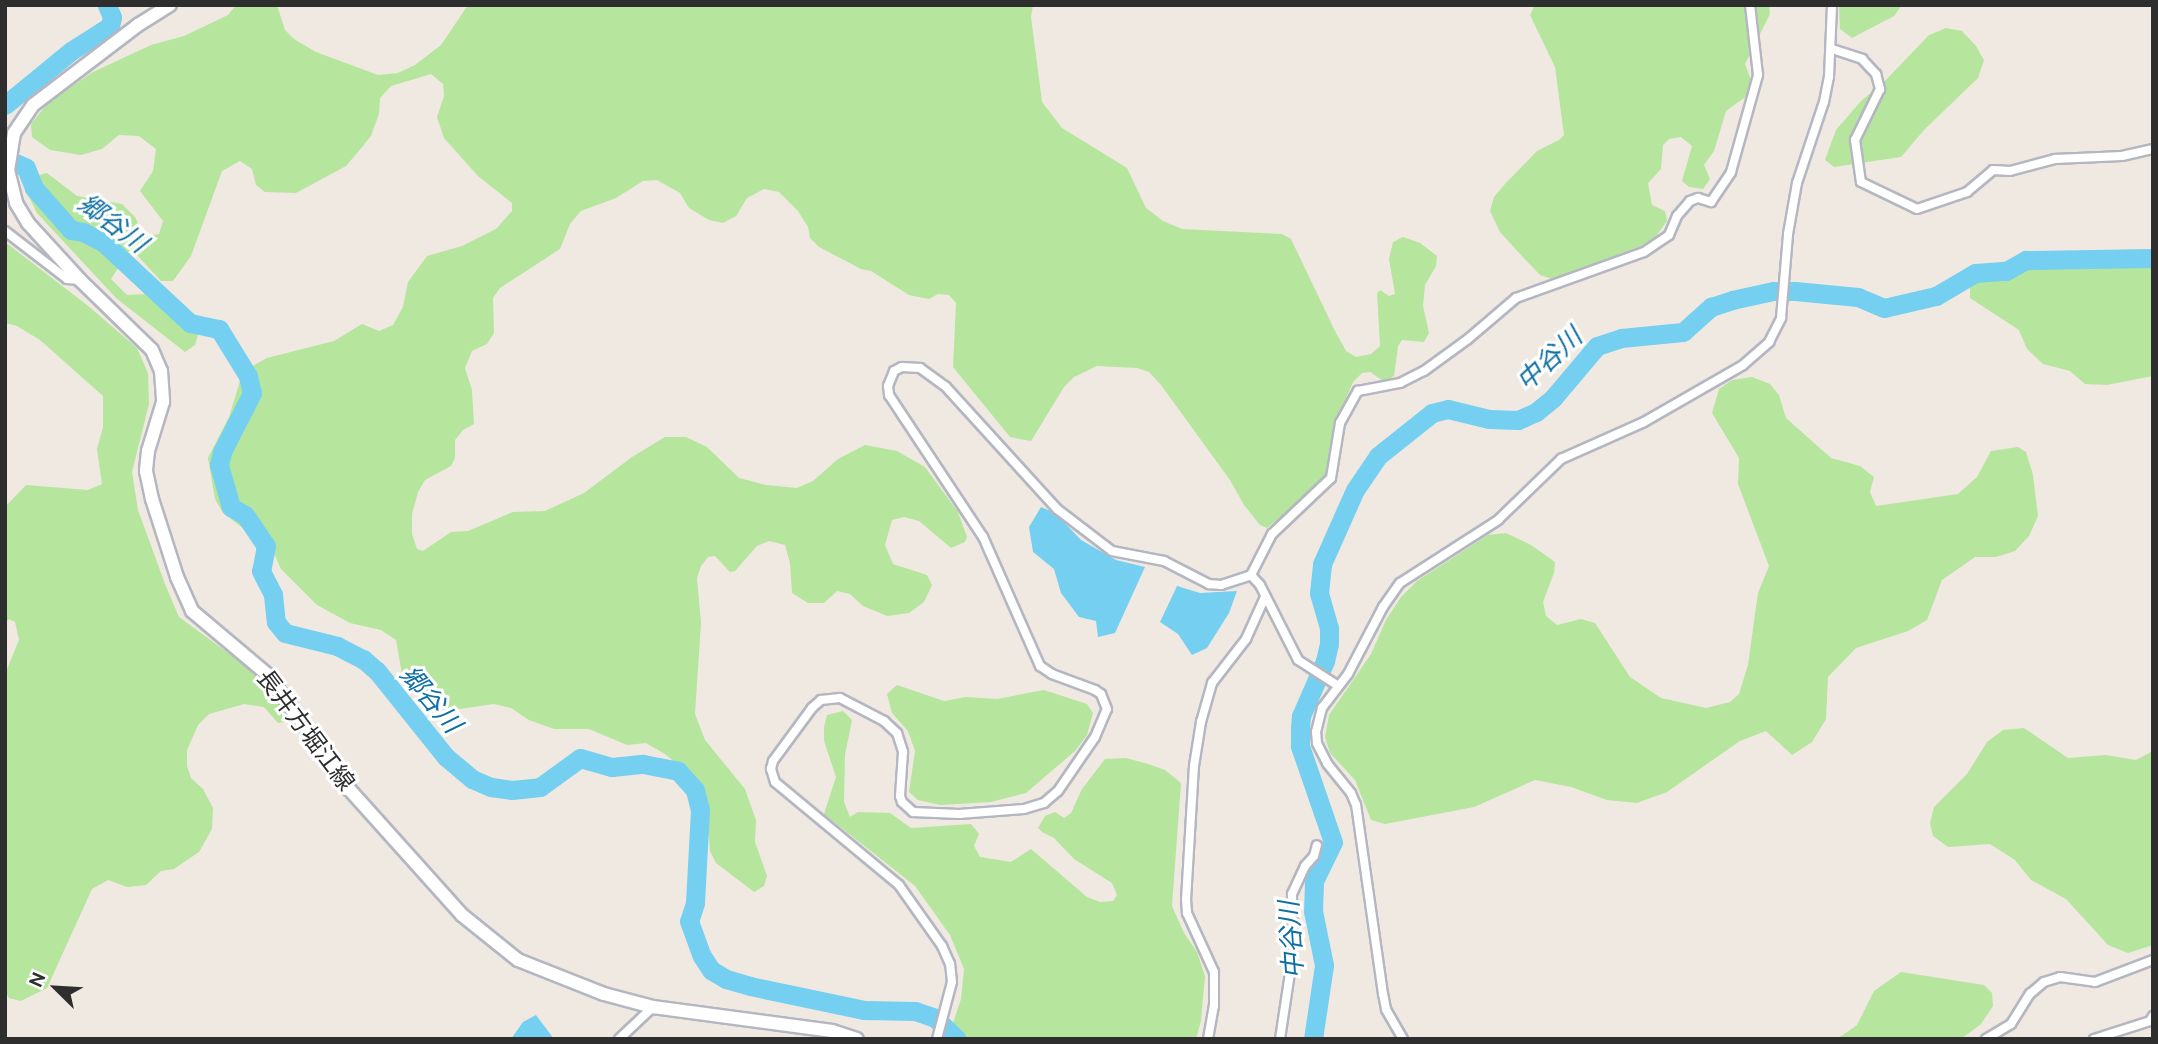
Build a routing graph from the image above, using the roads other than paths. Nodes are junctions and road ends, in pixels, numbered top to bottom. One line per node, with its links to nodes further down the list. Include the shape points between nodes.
1 (170, 5): 5 (main road, 長井方堀江線, via 45,94)
2 (1750, 5): 9 (street, via 1758,75 1731,172 1711,202 1690,201 1669,235 1644,252 1516,298 1424,371 1400,383 1358,391 1340,423 1331,478 1272,534)
3 (1832, 5): 4 (street)
4 (1832, 48): 6 (street, via 1862,59 1876,74 1880,89 1855,140 1861,182 1917,209 1967,192 1993,170); 11 (street, via 1824,102 1797,183 1790,220 1781,318 1769,341 1743,365 1644,422 1561,459 1498,520 1400,583)
5 (10, 131): 8 (main road, 長井方堀江線, via 8,170 16,203 28,223)
6 (2153, 149)
7 (5, 231): 8 (street, via 67,279)
8 (80, 280): 14 (main road, 長井方堀江線, via 152,350 161,371 163,402 146,471 177,578 192,611 275,682 349,789 484,936 543,972)
9 (1251, 575): 10 (street); 18 (street, via 1209,584 1164,561 1112,551 1057,509 946,387 920,368 902,367 894,372 887,386 889,395 982,537 1040,666 1095,690 1107,709 1095,737 1058,790 1044,803 1024,809 913,812 900,796 903,752 897,733 840,698 821,700 812,708 773,761 775,782 878,866 915,903 950,964 952,982)
10 (1265, 597): 11 (street, via 1290,650 1311,670); 19 (street, via 1246,639 1212,683 1194,766 1186,900 1187,913 1214,972)
11 (1338, 685): 21 (street, via 1318,720 1317,743 1356,806 1386,1009)
12 (1317, 845): 20 (street, via 1292,894 1293,953)
13 (2153, 960): 22 (street, via 2095,982 2060,977 2043,982 2011,1024)
14 (653, 1007): 16 (street); 17 (main road, 長井方堀江線, via 832,1031)
15 (2153, 1016): 23 (street, via 2150,1021)
16 (619, 1039)
17 (857, 1039)
18 (937, 1039)
19 (1208, 1039)
20 (1280, 1039)
21 (1403, 1039)
22 (1986, 1039)
23 (2095, 1039)

